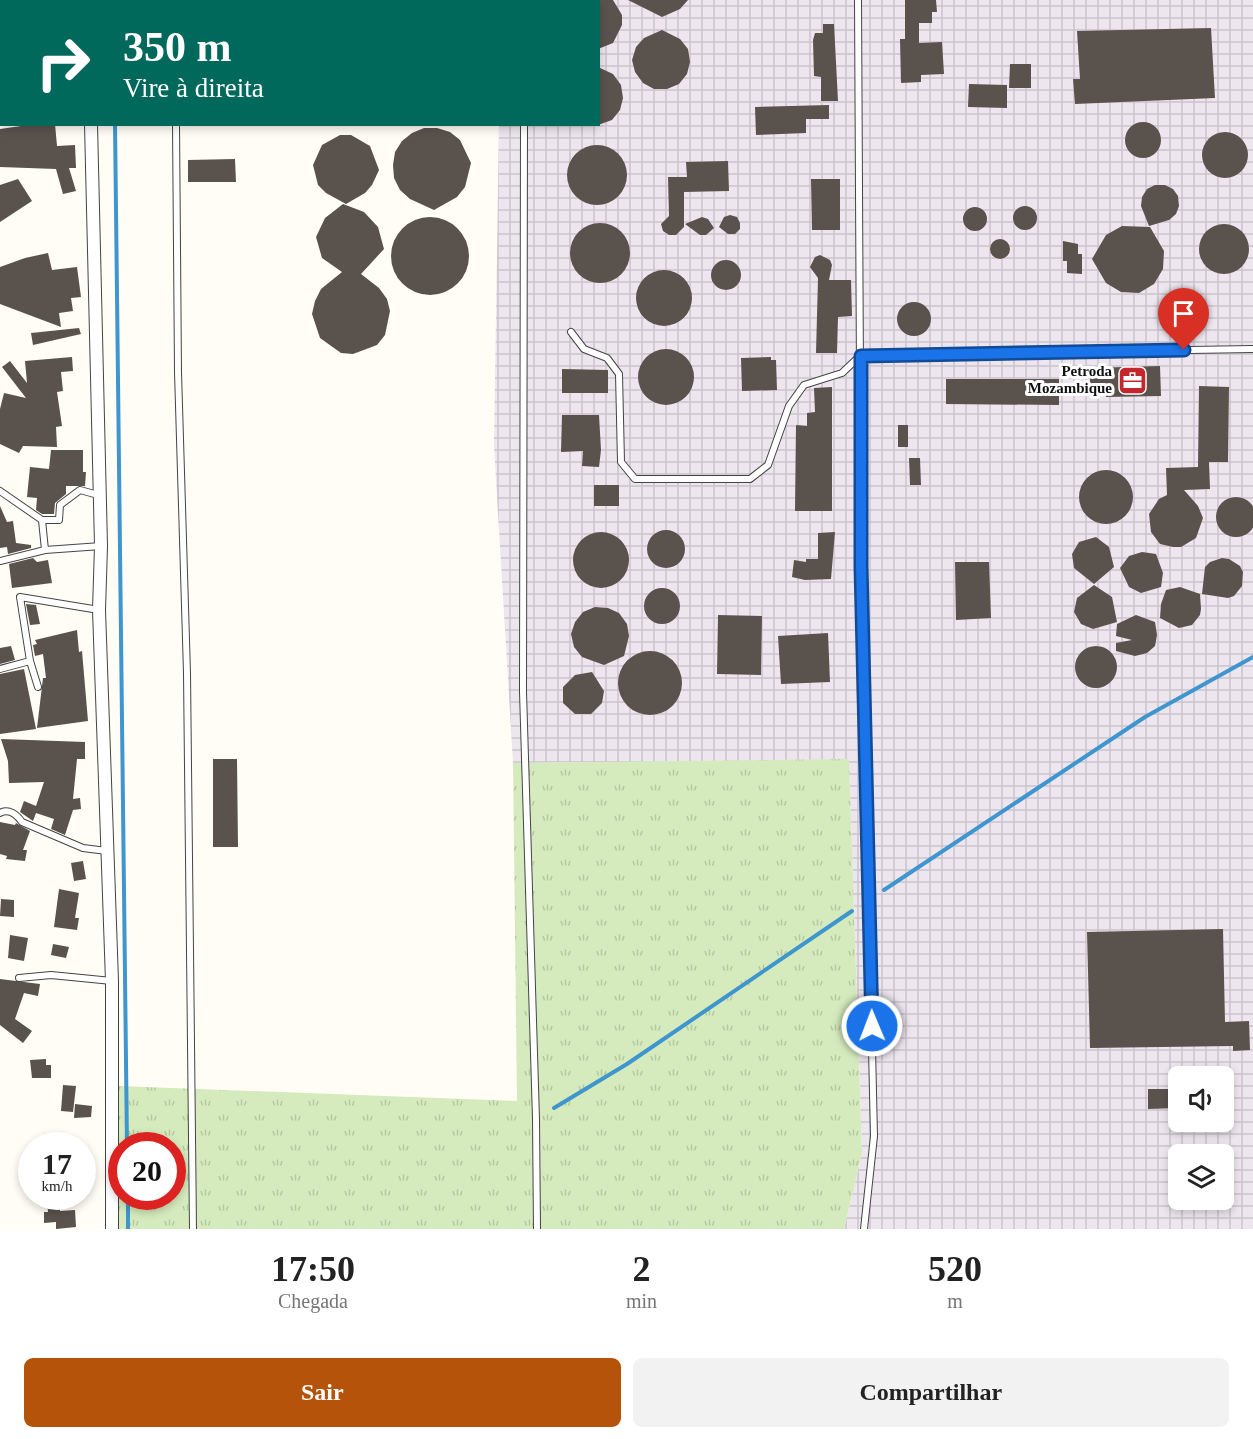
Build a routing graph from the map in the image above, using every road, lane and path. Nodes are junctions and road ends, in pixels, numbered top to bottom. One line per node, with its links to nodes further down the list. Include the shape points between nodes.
1 (858, 0): 7 (lane)
2 (91, 126): 9 (street)
3 (176, 126): 23 (lane)
4 (524, 126): 24 (lane, via 522,692)
5 (571, 332): 7 (lane, via 585,349 607,358 619,374 621,462 635,479 750,478 768,465 789,406 804,385 842,373)
6 (1253, 349): 7 (lane)
7 (861, 356): 25 (lane, via 861,566 874,1136)
8 (0, 491): 10 (lane)
9 (98, 495): 10 (lane, via 80,490 60,506 59,520); 11 (street)
10 (42, 520): 12 (lane)
11 (100, 546): 12 (lane); 14 (street)
12 (45, 550): 13 (lane)
13 (0, 561)
14 (99, 610): 15 (lane, via 20,597); 19 (street)
15 (30, 661): 16 (lane); 17 (lane)
16 (0, 669)
17 (38, 687)
18 (0, 813): 19 (lane, via 10,812 22,822 83,848)
19 (108, 851): 21 (street)
20 (19, 978): 21 (lane, via 51,975)
21 (112, 981): 22 (street)
22 (112, 1229)
23 (193, 1229)
24 (537, 1229)
25 (864, 1229)

